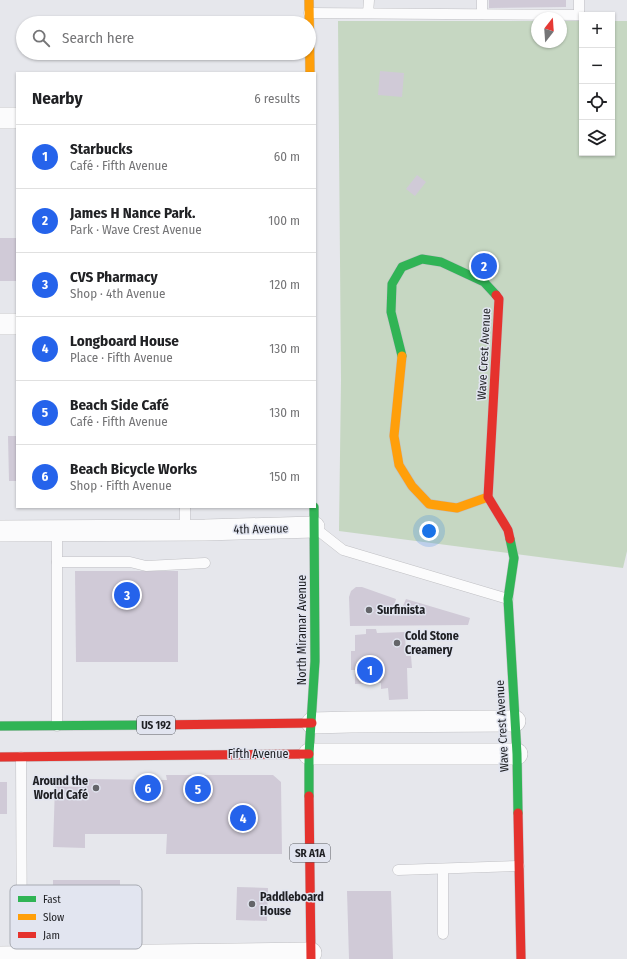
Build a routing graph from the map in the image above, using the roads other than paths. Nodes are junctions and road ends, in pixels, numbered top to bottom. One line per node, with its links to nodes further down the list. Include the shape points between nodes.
1 (309, 0): 5 (main road)
2 (369, 0): 6 (lane)
3 (482, 0): 7 (lane)
4 (579, 0): 7 (lane, via 579,14)
5 (309, 13): 6 (lane); 8 (main road)
6 (368, 13): 7 (lane)
7 (482, 14)
8 (309, 16)
9 (310, 60): 10 (main road)
10 (310, 72)
11 (0, 118): 12 (street)
12 (16, 118)
13 (0, 324): 14 (street)
14 (16, 324)
15 (488, 498): 15 (main road, Wave Crest Avenue, via 457,508 429,504 412,486 399,465 394,436 402,354 391,312 392,284 402,266 422,259 441,262 484,282 499,299); 24 (main road, Wave Crest Avenue, via 508,530 514,558)
16 (185, 508): 19 (lane)
17 (314, 508): 18 (main road, North Miramar Avenue / SR A1A)
18 (314, 527): 19 (street, 4th Avenue); 24 (lane, via 343,550); 26 (main road, North Miramar Avenue / SR A1A)
19 (185, 530): 21 (street, 4th Avenue)
20 (0, 531): 21 (street, 4th Avenue)
21 (56, 531): 22 (lane)
22 (57, 562): 23 (lane, via 130,562 146,566); 28 (lane)
23 (205, 563)
24 (508, 599): 25 (main road, Wave Crest Avenue)
25 (515, 721): 26 (street); 30 (main road, Wave Crest Avenue)
26 (312, 723): 28 (main road, US 192); 29 (main road, North Miramar Avenue / SR A1A)
27 (0, 726): 28 (main road, US 192)
28 (57, 726)
29 (309, 754): 30 (street, Fifth Avenue); 32 (main road, Fifth Avenue); 39 (main road, SR A1A)
30 (516, 754): 33 (main road, Wave Crest Avenue)
31 (0, 757): 32 (main road, Fifth Avenue)
32 (21, 757): 36 (lane)
33 (519, 866): 34 (lane); 42 (main road, Wave Crest Avenue)
34 (443, 869): 35 (lane); 37 (lane)
35 (398, 870)
36 (22, 885)
37 (443, 934)
38 (22, 949): 41 (lane)
39 (311, 956): 41 (street)
40 (0, 957): 41 (street)
41 (22, 957)
42 (521, 959)

